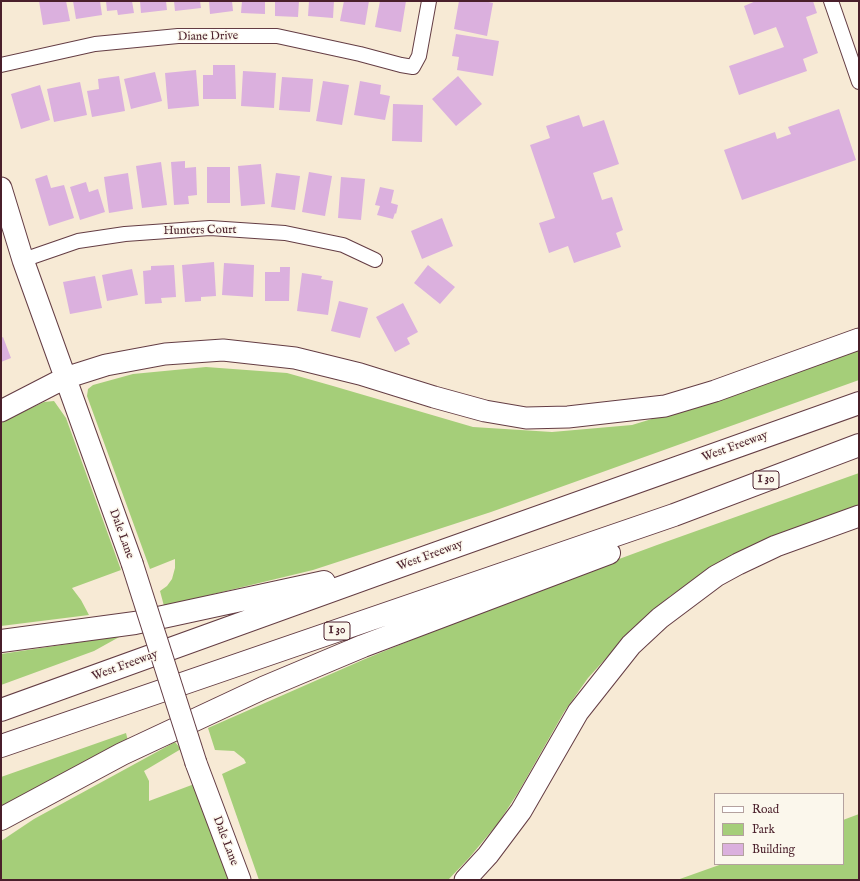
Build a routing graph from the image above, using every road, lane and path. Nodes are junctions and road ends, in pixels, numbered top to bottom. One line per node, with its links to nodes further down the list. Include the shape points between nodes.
1 (429, 1): 3 (street, Diane Drive, via 419,56 413,67 277,36 178,36 95,44)
2 (831, 1): 4 (street)
3 (1, 65)
4 (859, 82)
5 (1, 188): 6 (main road, Dale Lane)
6 (23, 260): 7 (street, Hunters Court, via 78,241 125,234 210,228 285,233 343,245); 9 (main road, Dale Lane)
7 (375, 260)
8 (859, 339): 9 (main road, via 665,406 568,417 526,418 492,412 296,358 223,350 166,354 106,365)
9 (65, 378): 11 (main road); 22 (main road, Dale Lane, bridge, via 132,563 196,763)
10 (859, 403): 15 (highway, West Freeway)
11 (1, 411)
12 (859, 445): 13 (highway, I 30)
13 (674, 515): 20 (highway, I 30); 21 (highway, via 612,552 363,646 262,688 122,754)
14 (859, 516): 23 (main road, via 776,546 738,564 716,576 660,618 631,645 578,712 521,811 488,855)
15 (378, 574): 16 (highway, West Freeway); 17 (highway, via 325,581 134,623)
16 (199, 639): 18 (highway, via 140,645); 19 (highway, West Freeway)
17 (1, 641)
18 (1, 694)
19 (1, 710)
20 (1, 746)
21 (1, 819)
22 (240, 880)
23 (465, 880)

